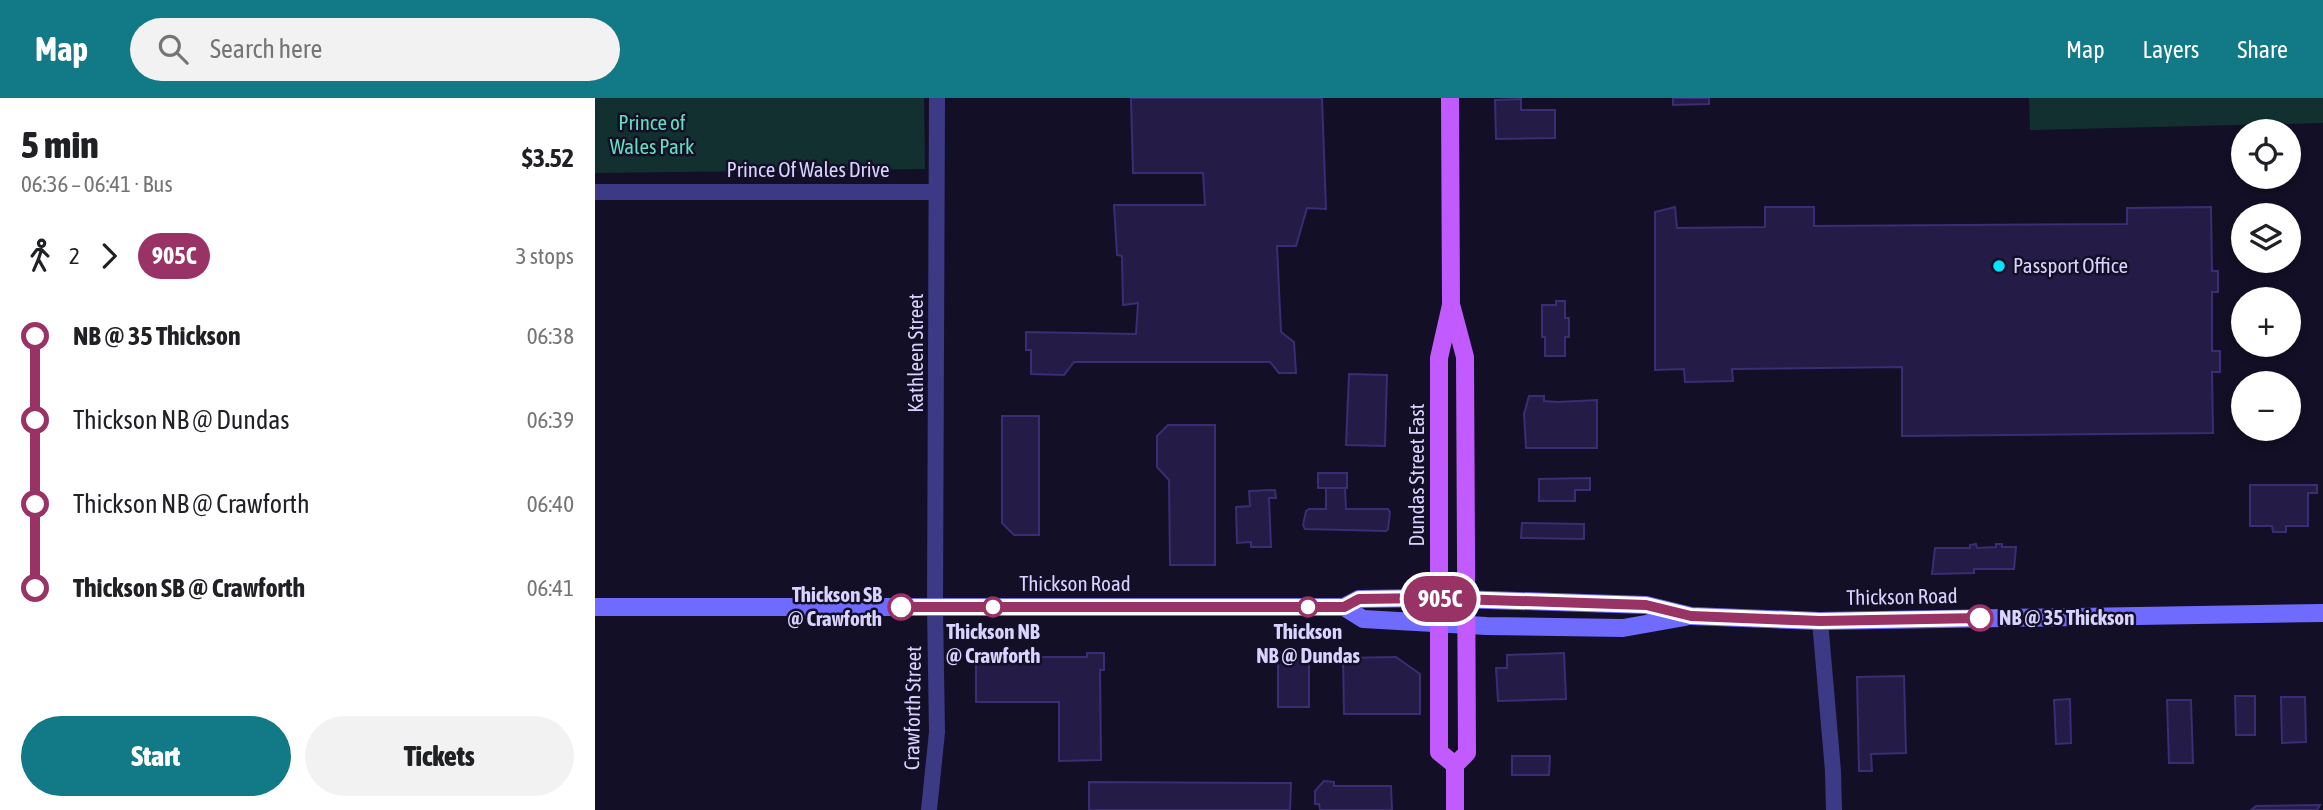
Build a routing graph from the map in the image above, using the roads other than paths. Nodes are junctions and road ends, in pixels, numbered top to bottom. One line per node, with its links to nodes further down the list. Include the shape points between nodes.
1 (937, 98): 3 (street, Kathleen Street)
2 (1450, 98): 5 (main road, Dundas Street East)
3 (936, 191): 4 (street, Prince Of Wales Drive); 9 (street, Kathleen Street)
4 (595, 192)
5 (1451, 305): 6 (main road, Dundas Street East, via 1439,358); 7 (main road, Dundas Street East, via 1465,357)
6 (1440, 599): 7 (main road, Thickson Road); 10 (main road, Thickson Road, via 1359,599); 14 (main road, Dundas Street East)
7 (1466, 600): 12 (main road, Thickson Road, via 1646,605); 15 (main road, Dundas Street East)
8 (595, 607): 9 (main road, Thickson Road)
9 (935, 607): 10 (main road, Thickson Road); 17 (street, Crawforth Street, via 937,732)
10 (1344, 607): 14 (main road, Thickson Road, via 1363,619)
11 (2323, 613): 13 (main road, Thickson Road)
12 (1691, 616): 13 (main road, Thickson Road); 15 (main road, Thickson Road, via 1623,628)
13 (1820, 621): 19 (street)
14 (1440, 623): 15 (main road, Thickson Road); 16 (main road, Dundas Street East, via 1439,752)
15 (1466, 625): 16 (main road, Dundas Street East, via 1467,753)
16 (1455, 765): 18 (main road, Dundas Street East)
17 (929, 810)
18 (1455, 810)
19 (1834, 810)

